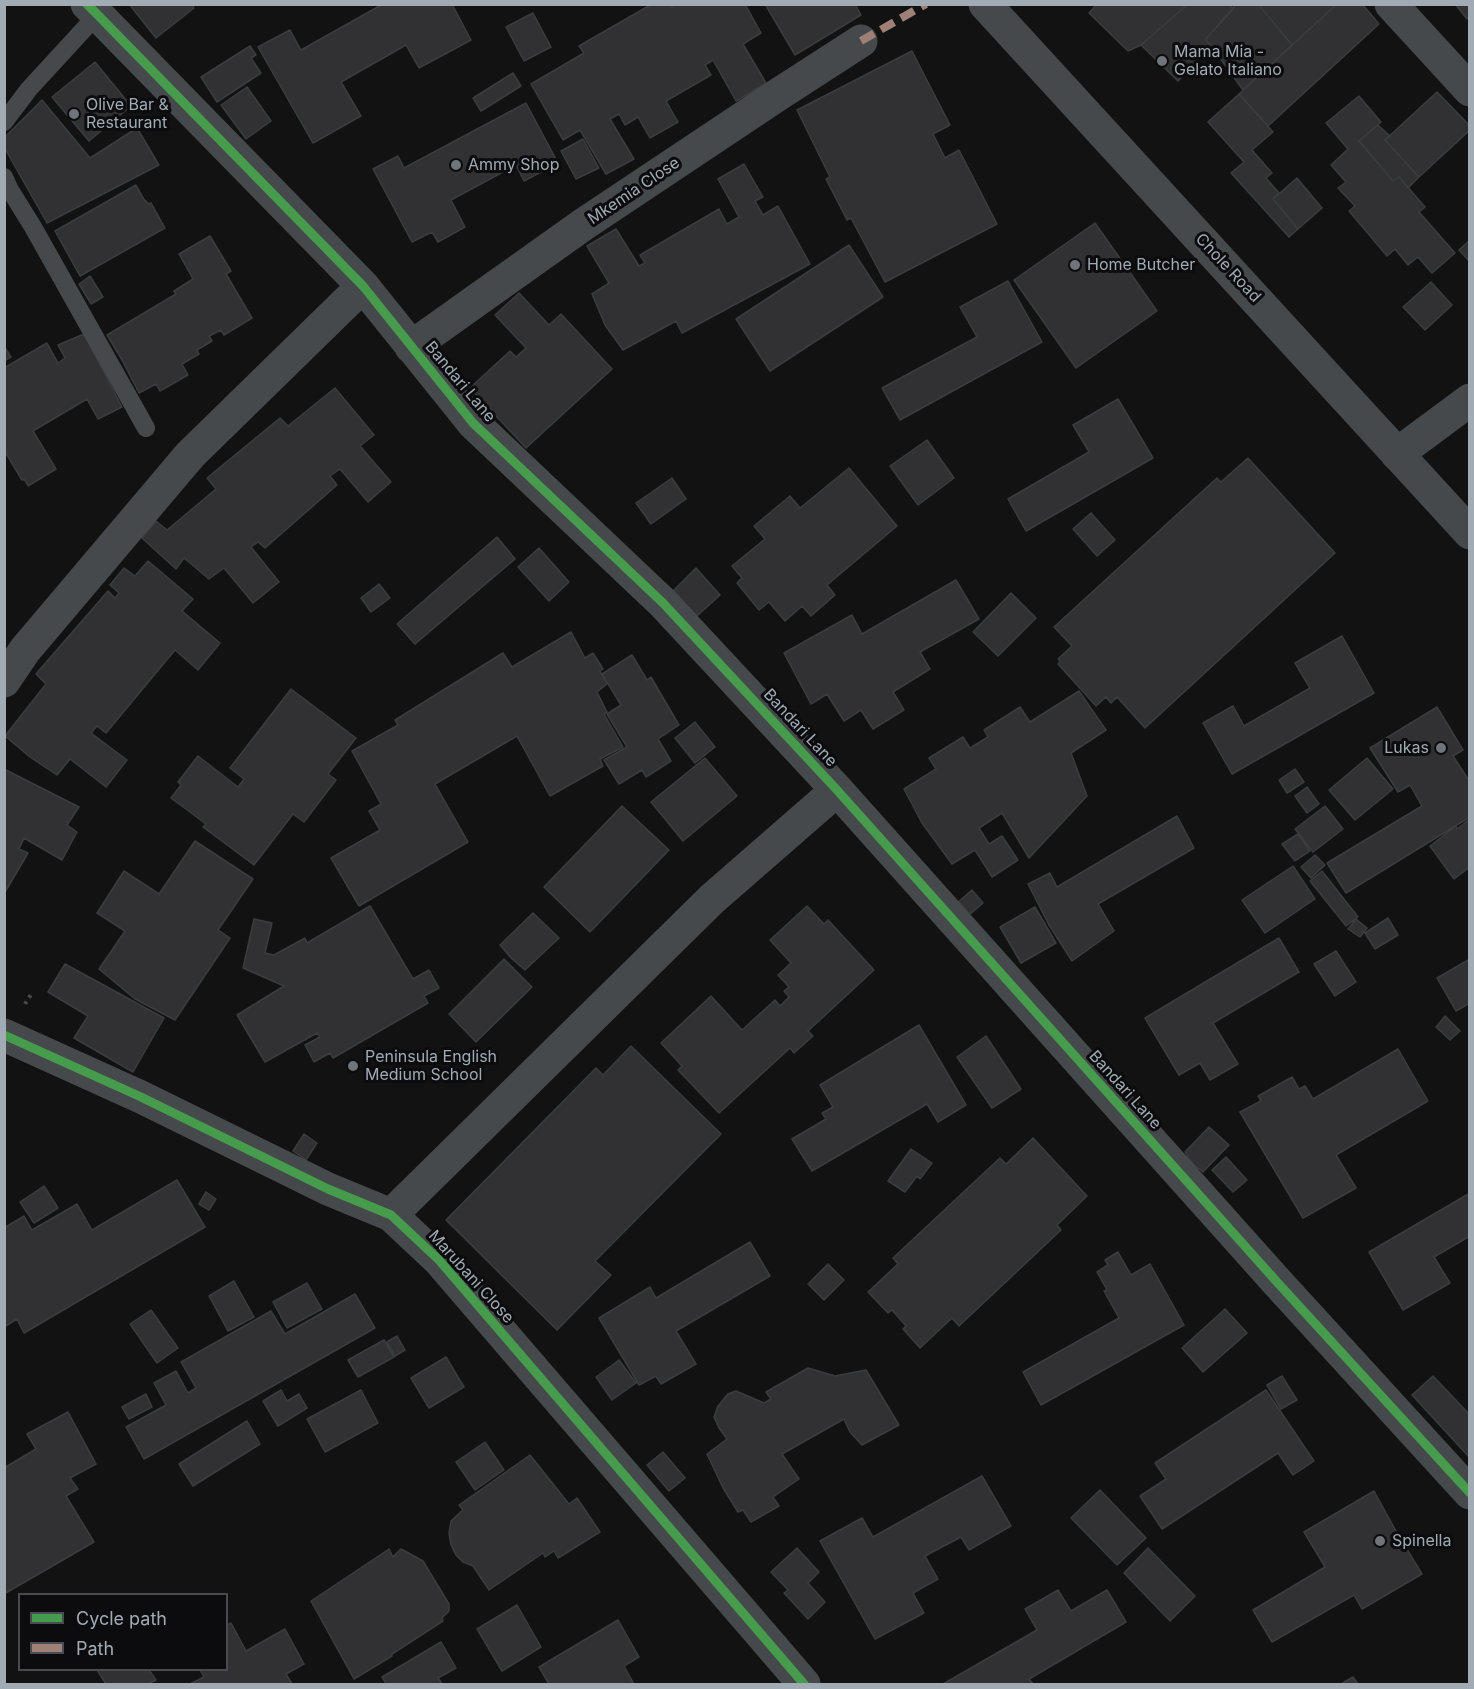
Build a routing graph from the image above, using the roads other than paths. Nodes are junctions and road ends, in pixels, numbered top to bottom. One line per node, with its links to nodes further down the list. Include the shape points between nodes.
1 (984, 4): 12 (street, Chole Road)
2 (1392, 4): 5 (street)
3 (92, 10): 6 (lane); 8 (street, Bandari Lane)
4 (861, 41): 9 (street, Mkemia Close, via 584,224)
5 (1470, 90)
6 (4, 122)
7 (4, 177): 11 (lane)
8 (363, 286): 9 (street, Bandari Lane); 14 (street, via 190,455 25,650)
9 (411, 347): 15 (street, Bandari Lane, via 473,423 663,603)
10 (1470, 400): 12 (street)
11 (146, 428)
12 (1397, 454): 13 (street, Chole Road)
13 (1470, 532)
14 (4, 681)
15 (837, 790): 17 (street, via 712,899); 18 (street, Bandari Lane)
16 (4, 1035): 17 (street, Marubani Close, via 141,1097 328,1190)
17 (391, 1215): 19 (street, Marubani Close, via 439,1260)
18 (1470, 1493)
19 (797, 1682)

